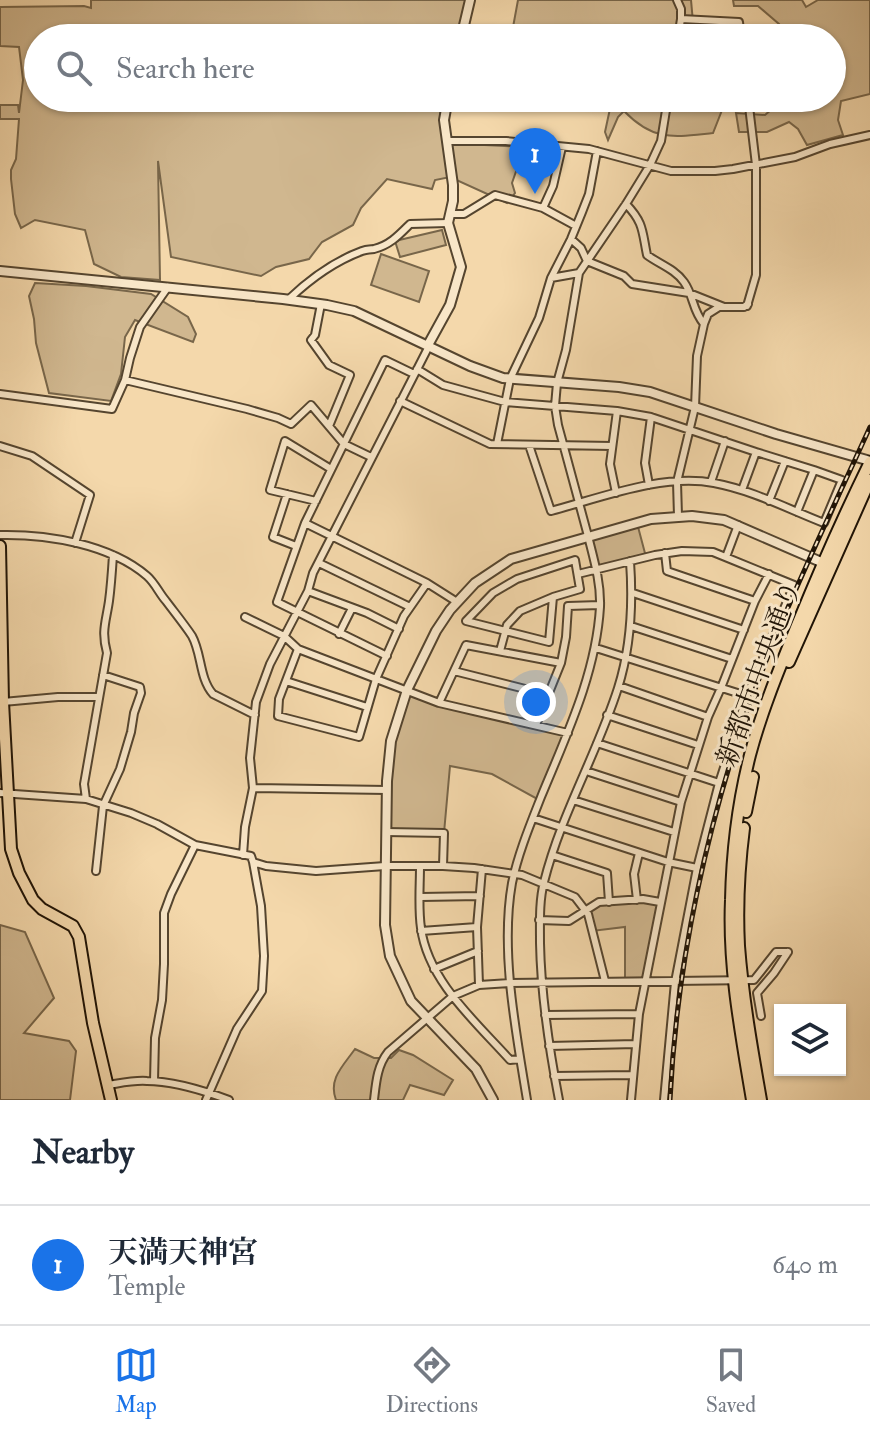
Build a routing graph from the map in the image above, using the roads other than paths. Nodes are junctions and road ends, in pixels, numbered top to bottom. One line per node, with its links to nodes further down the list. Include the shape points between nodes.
1 (470, 0): 4 (street)
2 (677, 0): 3 (street)
3 (681, 19): 5 (street); 6 (street)
4 (464, 24)
5 (680, 24)
6 (739, 24)
7 (445, 112): 11 (street)
8 (666, 112): 14 (street)
9 (750, 112): 15 (street)
10 (870, 135): 15 (street)
11 (447, 141): 12 (street); 18 (street, via 453,185)
12 (562, 147): 13 (street); 17 (street)
13 (597, 151): 14 (street); 19 (street)
14 (650, 165): 15 (street, via 671,171 715,171); 16 (street)
15 (756, 165): 29 (street, via 756,275 748,305)
16 (626, 204): 21 (street); 26 (street, via 644,232 647,255 684,281)
17 (543, 208): 18 (street, via 495,195); 19 (street)
18 (449, 219): 27 (street, via 410,224 391,243 342,262); 31 (street, via 461,267 450,305)
19 (576, 226): 20 (street)
20 (571, 239): 21 (street); 24 (street)
21 (587, 261): 23 (street); 26 (street, via 632,284)
22 (0, 271): 25 (street)
23 (579, 273): 24 (street); 35 (street)
24 (551, 278): 33 (street)
25 (168, 287): 27 (street); 34 (street, via 140,327)
26 (689, 293): 29 (street); 30 (street)
27 (289, 299): 28 (street)
28 (321, 304): 31 (street, via 361,314); 43 (street, via 311,340 329,365 350,375)
29 (724, 307): 30 (street, via 708,314)
30 (704, 324): 40 (street)
31 (428, 345): 32 (street); 33 (street)
32 (416, 372): 37 (street); 38 (street); 46 (street, via 385,360)
33 (510, 379): 35 (street); 38 (street)
34 (125, 380): 36 (street, via 112,409); 43 (street, via 291,424 311,405)
35 (557, 383): 39 (street); 40 (street, via 639,390)
36 (0, 394)
37 (400, 401): 47 (street); 53 (street)
38 (505, 402): 39 (street); 47 (street)
39 (555, 406): 41 (street); 49 (street)
40 (695, 407): 44 (street); 55 (street)
41 (617, 411): 42 (street); 51 (street)
42 (651, 417): 44 (street); 61 (street, via 645,463)
43 (329, 426): 46 (street)
44 (690, 430): 45 (street); 59 (street)
45 (725, 441): 52 (street); 60 (street)
46 (344, 444): 53 (street); 56 (street)
47 (497, 444): 48 (street)
48 (529, 445): 49 (street); 67 (street, via 551,511)
49 (563, 445): 51 (street); 67 (street)
50 (0, 446): 75 (street, via 32,456 90,495)
51 (612, 446): 63 (street)
52 (756, 452): 54 (street); 62 (street)
53 (371, 457): 73 (street)
54 (785, 461): 57 (street); 66 (street)
55 (870, 462): 83 (main road, 新都市中央通り)
56 (331, 469): 64 (street, via 285,441 270,490); 65 (street)
57 (814, 470): 68 (street); 68 (street, via 842,480 824,523)
58 (870, 480): 83 (main road, 新都市中央通り)
59 (677, 482): 60 (street); 61 (street); 69 (street)
60 (711, 482): 62 (street)
61 (649, 485): 63 (street)
62 (742, 490): 66 (street)
63 (616, 493): 67 (street)
64 (287, 494): 65 (street); 77 (street, via 273,537)
65 (316, 501): 70 (street)
66 (769, 501): 68 (street)
67 (580, 503): 74 (street)
68 (797, 512)
69 (678, 516): 71 (street); 74 (street)
70 (305, 523): 73 (street); 77 (street)
71 (738, 525): 80 (street); 83 (street)
72 (0, 535): 75 (street, via 29,534)
73 (332, 536): 82 (street); 87 (street)
74 (588, 536): 84 (street); 92 (street, via 511,559)
75 (75, 543): 79 (street)
76 (0, 546): 121 (main road)
77 (296, 546): 96 (street, via 277,602)
78 (665, 553): 80 (street, via 713,552); 81 (street); 91 (street, via 667,571)
79 (113, 555): 112 (street); 124 (street, via 148,577 184,624 213,694)
80 (726, 557): 86 (street)
81 (630, 561): 84 (street); 89 (street)
82 (319, 563): 88 (street); 94 (street)
83 (827, 564): 170 (main road, 新都市中央通り, via 756,757 740,874)
84 (597, 569): 85 (street); 93 (street)
85 (578, 574): 90 (street, via 580,589); 101 (street, via 575,560 517,579 493,593 466,621)
86 (769, 574): 91 (street); 119 (street, via 794,585)
87 (427, 583): 92 (street); 94 (street)
88 (308, 591): 95 (street); 96 (street)
89 (633, 593): 98 (street); 100 (street)
90 (553, 597): 101 (street, via 520,611); 101 (street, via 549,642)
91 (755, 601): 100 (street)
92 (457, 602): 117 (street)
93 (600, 605): 104 (street); 110 (street, via 568,606)
94 (410, 607): 99 (street)
95 (352, 608): 99 (street); 102 (street)
96 (297, 612): 102 (street); 103 (street)
97 (245, 617): 103 (street)
98 (631, 626): 108 (street); 109 (street)
99 (399, 629): 107 (street)
100 (744, 630): 109 (street)
101 (505, 632): 106 (street)
102 (339, 634): 107 (street)
103 (284, 636): 105 (street); 124 (street)
104 (596, 648): 108 (street); 128 (street)
105 (298, 649): 113 (street); 114 (street)
106 (500, 651): 110 (street); 111 (street, via 466,645)
107 (387, 656): 113 (street)
108 (625, 657): 115 (street); 116 (street)
109 (732, 659): 116 (street)
110 (561, 663): 118 (street)
111 (454, 671): 118 (street); 122 (street)
112 (103, 675): 120 (street); 140 (street, via 140,687 141,693 120,769)
113 (376, 679): 117 (street); 123 (street)
114 (286, 681): 123 (street); 123 (street, via 278,716 359,737)
115 (619, 686): 125 (street); 126 (street)
116 (721, 688): 119 (street); 126 (street)
117 (407, 690): 122 (street); 135 (street, via 391,741)
118 (549, 695): 127 (street)
119 (747, 696): 133 (street)
120 (99, 697): 121 (street); 137 (street)
121 (3, 702): 136 (main road)
122 (439, 703): 127 (street)
123 (367, 707)
124 (255, 715): 134 (street)
125 (607, 715): 129 (street); 130 (street)
126 (708, 717): 130 (street)
127 (536, 725): 128 (street)
128 (568, 733): 141 (street)
129 (597, 743): 131 (street); 132 (street)
130 (698, 745): 132 (street)
131 (586, 771): 138 (street); 139 (street)
132 (689, 774): 133 (street); 139 (street)
133 (719, 783): 154 (street)
134 (253, 788): 135 (street); 147 (street)
135 (387, 790): 143 (street)
136 (4, 793): 137 (street); 188 (main road, via 11,849 27,889 37,905 73,926 79,937)
137 (86, 799): 140 (street)
138 (573, 800): 142 (street); 144 (street)
139 (681, 802): 144 (street)
140 (103, 806): 145 (street, via 157,824); 156 (street)
141 (533, 818): 142 (street); 157 (street)
142 (562, 827): 146 (street); 148 (street)
143 (386, 832): 151 (street); 153 (street, via 444,833)
144 (674, 832): 150 (street)
145 (195, 845): 147 (street); 187 (street, via 164,913)
146 (639, 853): 150 (street); 161 (street, via 634,874)
147 (243, 855): 149 (street)
148 (552, 855): 158 (street); 162 (street, via 607,873)
149 (253, 862): 151 (street, via 316,871); 189 (street, via 261,906 262,991 237,1029)
150 (668, 862): 154 (street); 163 (street)
151 (385, 866): 152 (street); 181 (street, via 390,956 411,1001)
152 (420, 866): 153 (street); 160 (street)
153 (443, 866): 155 (street)
154 (697, 868): 173 (street)
155 (482, 869): 157 (street); 159 (street)
156 (96, 871)
157 (515, 873): 158 (street); 174 (street)
158 (543, 885): 164 (street, via 565,891); 165 (street)
159 (480, 896): 160 (street); 166 (street)
160 (421, 897): 167 (street)
161 (637, 900): 162 (street); 163 (street)
162 (609, 902): 164 (street)
163 (660, 902): 172 (street)
164 (585, 910): 165 (street, via 569,921); 171 (street)
165 (539, 920): 175 (street)
166 (477, 927): 167 (street); 168 (street)
167 (421, 931): 169 (street)
168 (478, 951): 169 (street); 176 (street)
169 (434, 969): 177 (street)
170 (738, 980): 173 (street); 180 (street, via 754,980 776,952 788,952 757,993); 198 (main road, 新都市中央通り); 199 (main road, 新都市中央通り)
171 (605, 981): 172 (street); 175 (street)
172 (646, 982): 173 (street); 178 (street)
173 (675, 982): 197 (street)
174 (510, 983): 175 (street); 176 (street); 184 (street)
175 (541, 983): 179 (street)
176 (479, 985): 177 (street)
177 (453, 996): 181 (street); 184 (street, via 510,1060)
178 (639, 1014): 179 (street); 182 (street)
179 (545, 1015): 183 (street)
180 (761, 1016)
181 (429, 1019): 192 (street, via 383,1059); 193 (street, via 476,1069)
182 (636, 1044): 183 (street); 185 (street)
183 (549, 1046): 186 (street)
184 (520, 1059): 194 (street)
185 (633, 1075): 186 (street); 196 (street)
186 (554, 1076): 195 (street)
187 (154, 1081): 188 (street); 189 (street)
188 (108, 1085): 190 (main road)
189 (208, 1096): 191 (street)
190 (111, 1100)
191 (229, 1100)
192 (374, 1100)
193 (493, 1100)
194 (527, 1100)
195 (559, 1100)
196 (631, 1100)
197 (664, 1100)
198 (752, 1100)
199 (761, 1100)

